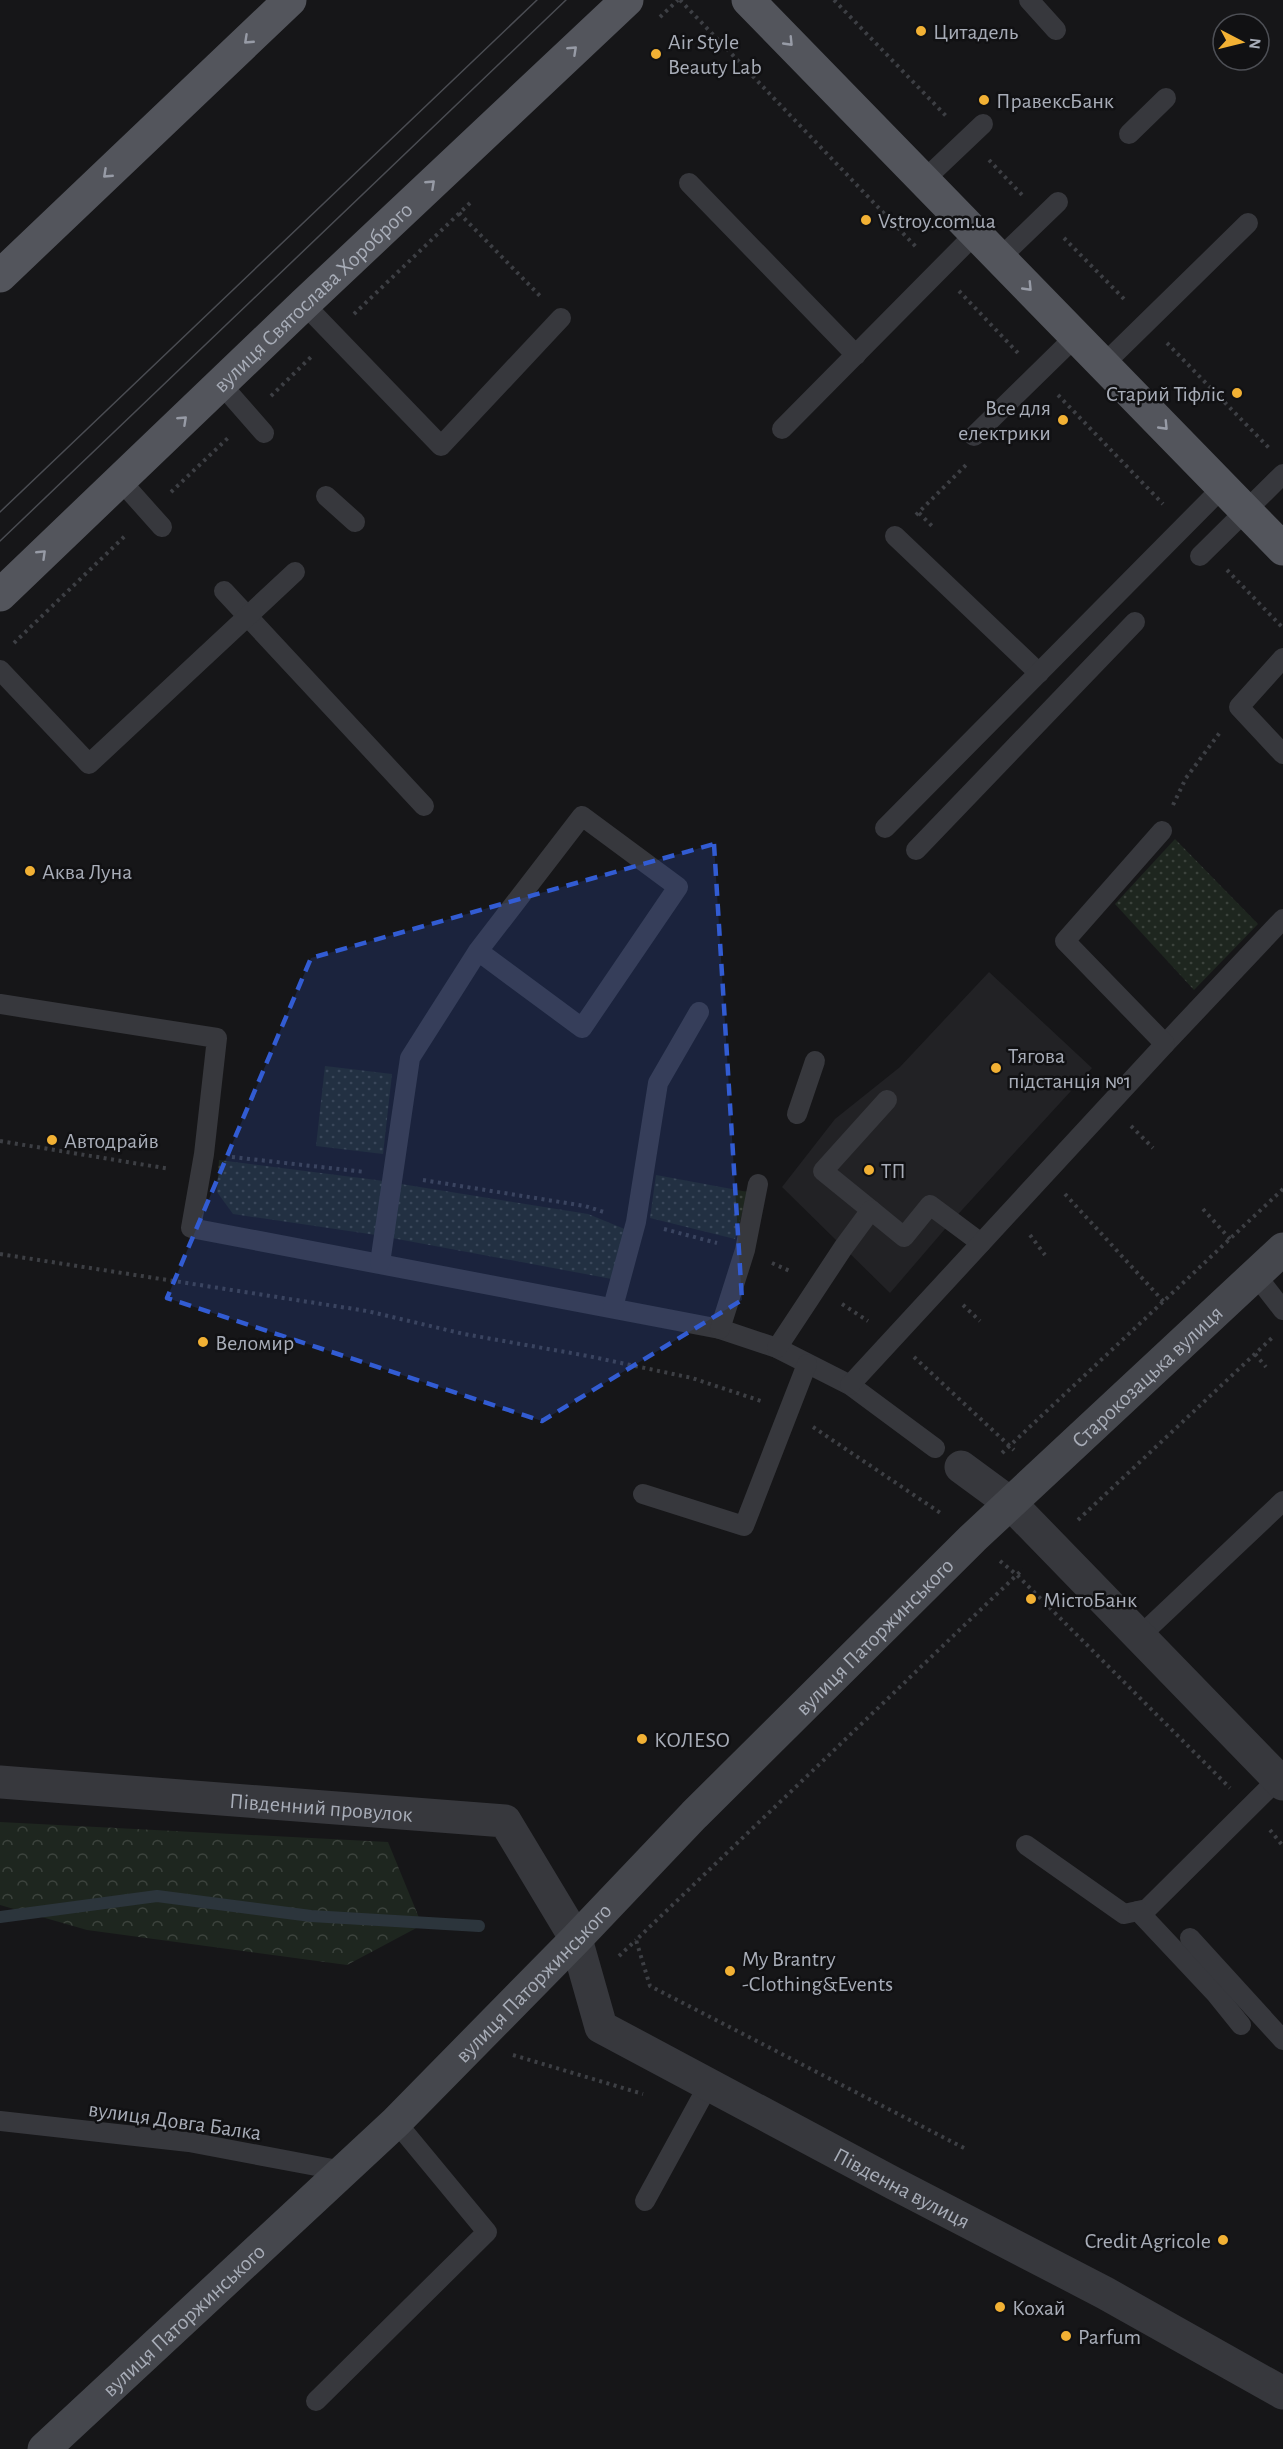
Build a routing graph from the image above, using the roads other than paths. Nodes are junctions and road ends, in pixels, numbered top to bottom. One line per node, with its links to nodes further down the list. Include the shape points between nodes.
1 (290, 0): 15 (main road, one-way to 15)
2 (627, 0): 16 (main road, вулиця Святослава Хороброго, one-way to 2)
3 (748, 0): 9 (main road, one-way to 9)
4 (1029, 0): 5 (lane)
5 (1056, 30)
6 (1166, 98): 8 (lane)
7 (984, 124): 9 (lane)
8 (1129, 134)
9 (924, 180): 13 (main road)
10 (689, 183): 19 (lane)
11 (1058, 202): 14 (lane)
12 (1248, 223): 20 (lane)
13 (976, 233): 14 (main road); 19 (lane)
14 (1000, 258): 18 (main road, one-way to 18)
15 (0, 276)
16 (304, 304): 17 (lane, via 441,447); 21 (main road, вулиця Святослава Хороброго)
17 (561, 318)
18 (1076, 336): 20 (main road); 24 (lane)
19 (856, 355): 22 (lane)
20 (1104, 364): 27 (main road, one-way to 27)
21 (221, 384): 23 (lane); 26 (main road, вулиця Святослава Хороброго, one-way to 21)
22 (782, 429)
23 (264, 433)
24 (974, 436)
25 (1283, 474): 29 (lane)
26 (120, 480): 31 (lane); 37 (main road, вулиця Святослава Хороброго, one-way to 26)
27 (1223, 487): 29 (main road); 42 (lane)
28 (326, 496): 30 (lane)
29 (1246, 511): 33 (main road); 34 (lane)
30 (355, 522)
31 (162, 526)
32 (895, 536): 42 (lane)
33 (1283, 549)
34 (1203, 552)
35 (295, 572): 38 (lane)
36 (224, 591): 38 (lane)
37 (0, 595)
38 (249, 617): 41 (lane, via 89,764); 44 (lane)
39 (1135, 622): 47 (lane)
40 (1283, 658): 43 (lane, via 1239,707)
41 (0, 670)
42 (1039, 673): 45 (lane)
43 (1283, 754)
44 (424, 807)
45 (885, 828)
46 (1162, 831): 52 (lane, via 1065,941)
47 (916, 850)
48 (1283, 919): 52 (lane)
49 (478, 951): 49 (lane, via 582,816 678,887 582,1029); 60 (lane, via 410,1058)
50 (0, 1004): 60 (lane, via 217,1038 191,1228)
51 (699, 1012): 62 (lane, via 658,1083 636,1222)
52 (1164, 1044): 58 (lane)
53 (815, 1060): 55 (lane)
54 (887, 1100): 57 (lane, via 823,1171)
55 (797, 1114)
56 (758, 1184): 64 (lane, via 745,1250)
57 (871, 1210): 58 (lane, via 904,1237 930,1205); 65 (lane)
58 (981, 1243): 67 (lane)
59 (1283, 1249): 61 (street, Старокозацька вулиця)
60 (380, 1263): 62 (lane)
61 (1255, 1274): 63 (lane); 72 (street, Старокозацька вулиця)
62 (613, 1307): 64 (lane)
63 (1283, 1310)
64 (720, 1329): 65 (lane)
65 (777, 1348): 66 (lane)
66 (807, 1364): 67 (lane); 70 (lane, via 744,1526)
67 (849, 1385): 68 (lane)
68 (935, 1448)
69 (961, 1467): 72 (street)
70 (643, 1494)
71 (1283, 1501): 73 (lane)
72 (1010, 1503): 73 (street); 79 (street, вулиця Паторжинського, via 694,1815)
73 (1140, 1636): 75 (street)
74 (0, 1782): 79 (street, Південний провулок, via 505,1821)
75 (1280, 1782): 77 (lane, via 1249,1807 1147,1909)
76 (1026, 1845): 77 (lane, via 1124,1914)
77 (1138, 1911): 80 (lane)
78 (1190, 1938): 81 (lane)
79 (576, 1939): 82 (street, Південна вулиця, via 601,2026); 84 (street, вулиця Паторжинського)
80 (1241, 2025)
81 (1283, 2040)
82 (710, 2084): 86 (lane); 87 (street, Південна вулиця, via 1105,2293)
83 (0, 2121): 85 (lane, вулиця Довга Балка, via 189,2142)
84 (396, 2122): 85 (street, вулиця Паторжинського); 88 (lane, via 487,2232)
85 (343, 2170): 89 (street, вулиця Паторжинського)
86 (645, 2201)
87 (1283, 2393)
88 (316, 2401)
89 (44, 2449)

